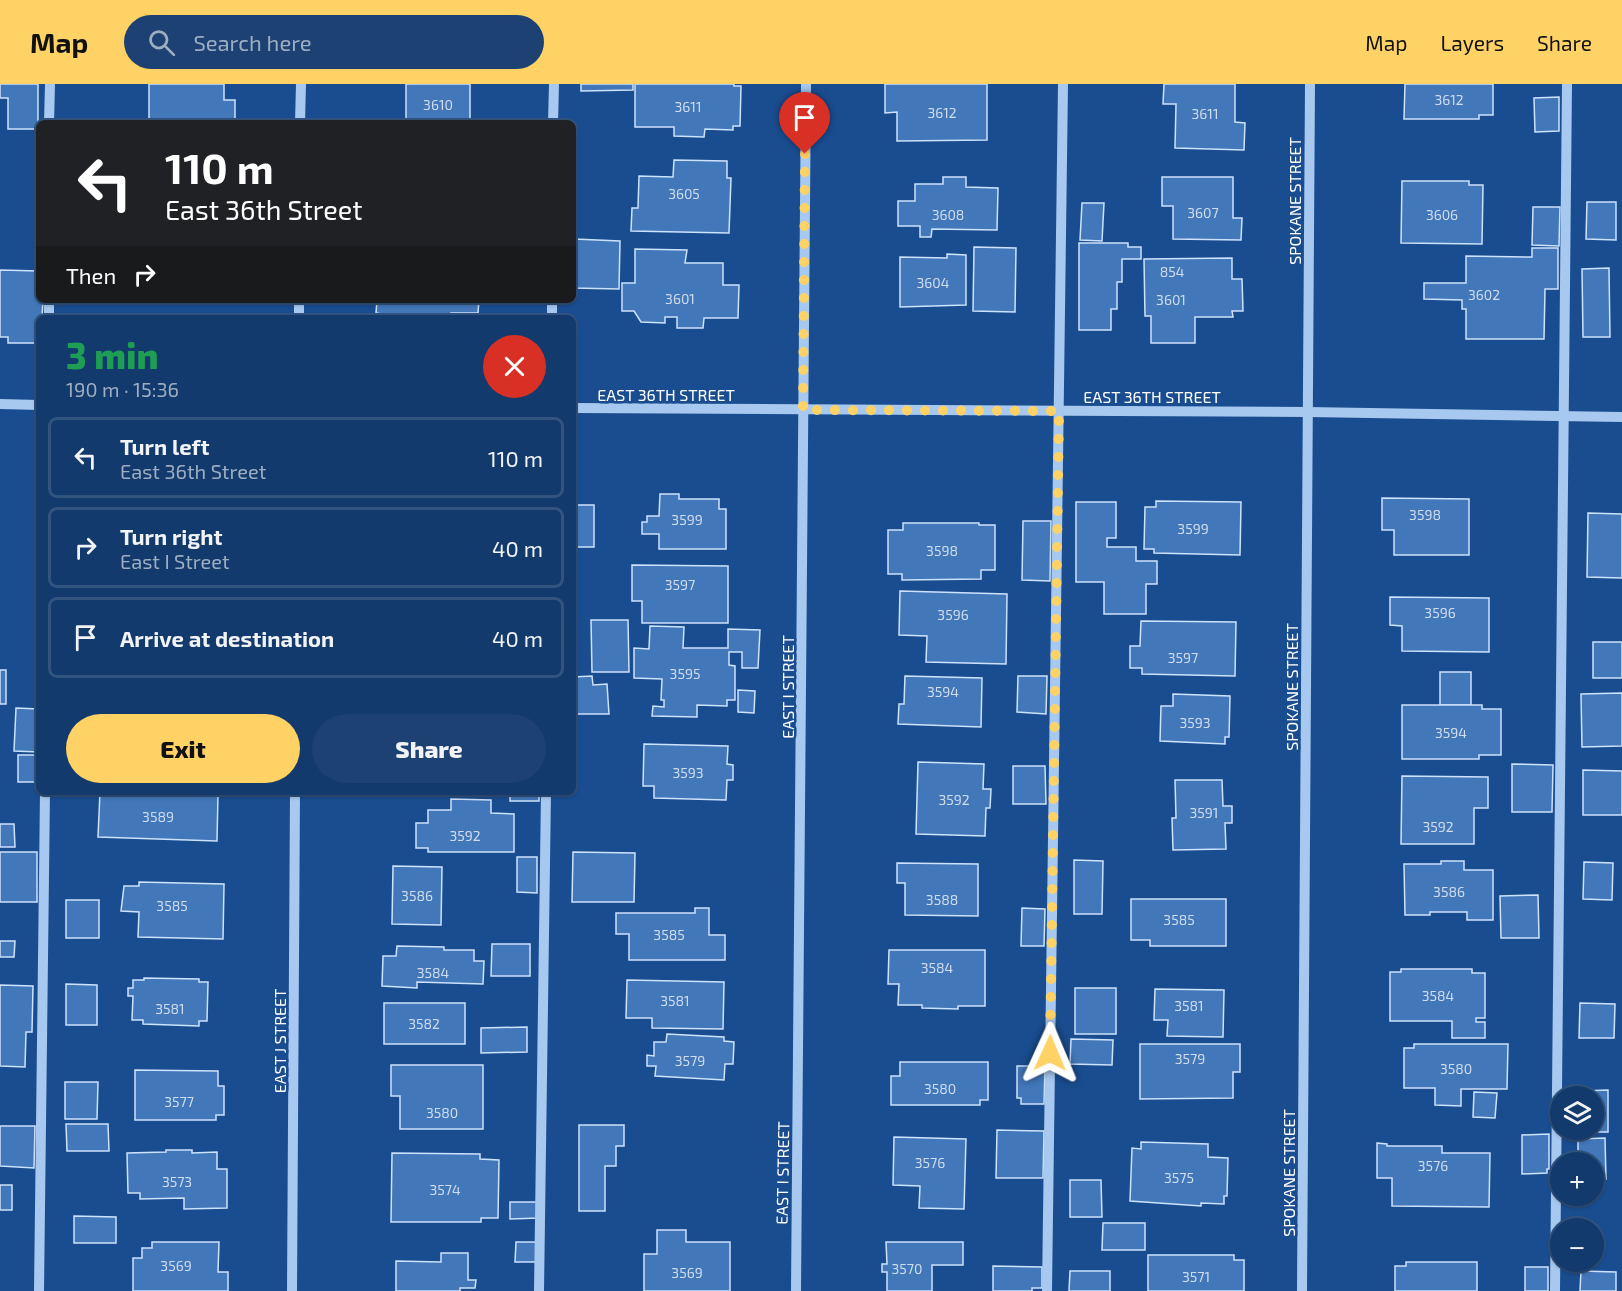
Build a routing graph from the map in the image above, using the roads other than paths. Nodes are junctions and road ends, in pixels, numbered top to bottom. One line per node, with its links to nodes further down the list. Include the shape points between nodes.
1 (50, 84): 8 (street)
2 (301, 84): 9 (street)
3 (554, 84): 10 (street)
4 (806, 84): 14 (street, EAST I STREET)
5 (1063, 84): 15 (street)
6 (1310, 84): 16 (street, SPOKANE STREET)
7 (1567, 84): 17 (street)
8 (50, 120)
9 (300, 120)
10 (553, 120)
11 (0, 404): 12 (street)
12 (36, 405)
13 (576, 408): 14 (street, EAST 36TH STREET)
14 (803, 410): 15 (street, EAST 36TH STREET); 25 (street, EAST I STREET)
15 (1059, 411): 16 (street, EAST 36TH STREET); 26 (street)
16 (1307, 412): 17 (street, EAST 36TH STREET); 27 (street, SPOKANE STREET)
17 (1565, 416): 18 (street, EAST 36TH STREET); 28 (street)
18 (1622, 417)
19 (45, 795): 22 (street)
20 (295, 795): 23 (street, EAST J STREET)
21 (546, 795): 24 (street)
22 (39, 1291)
23 (292, 1291)
24 (539, 1291)
25 (796, 1291)
26 (1047, 1291)
27 (1302, 1291)
28 (1555, 1291)

